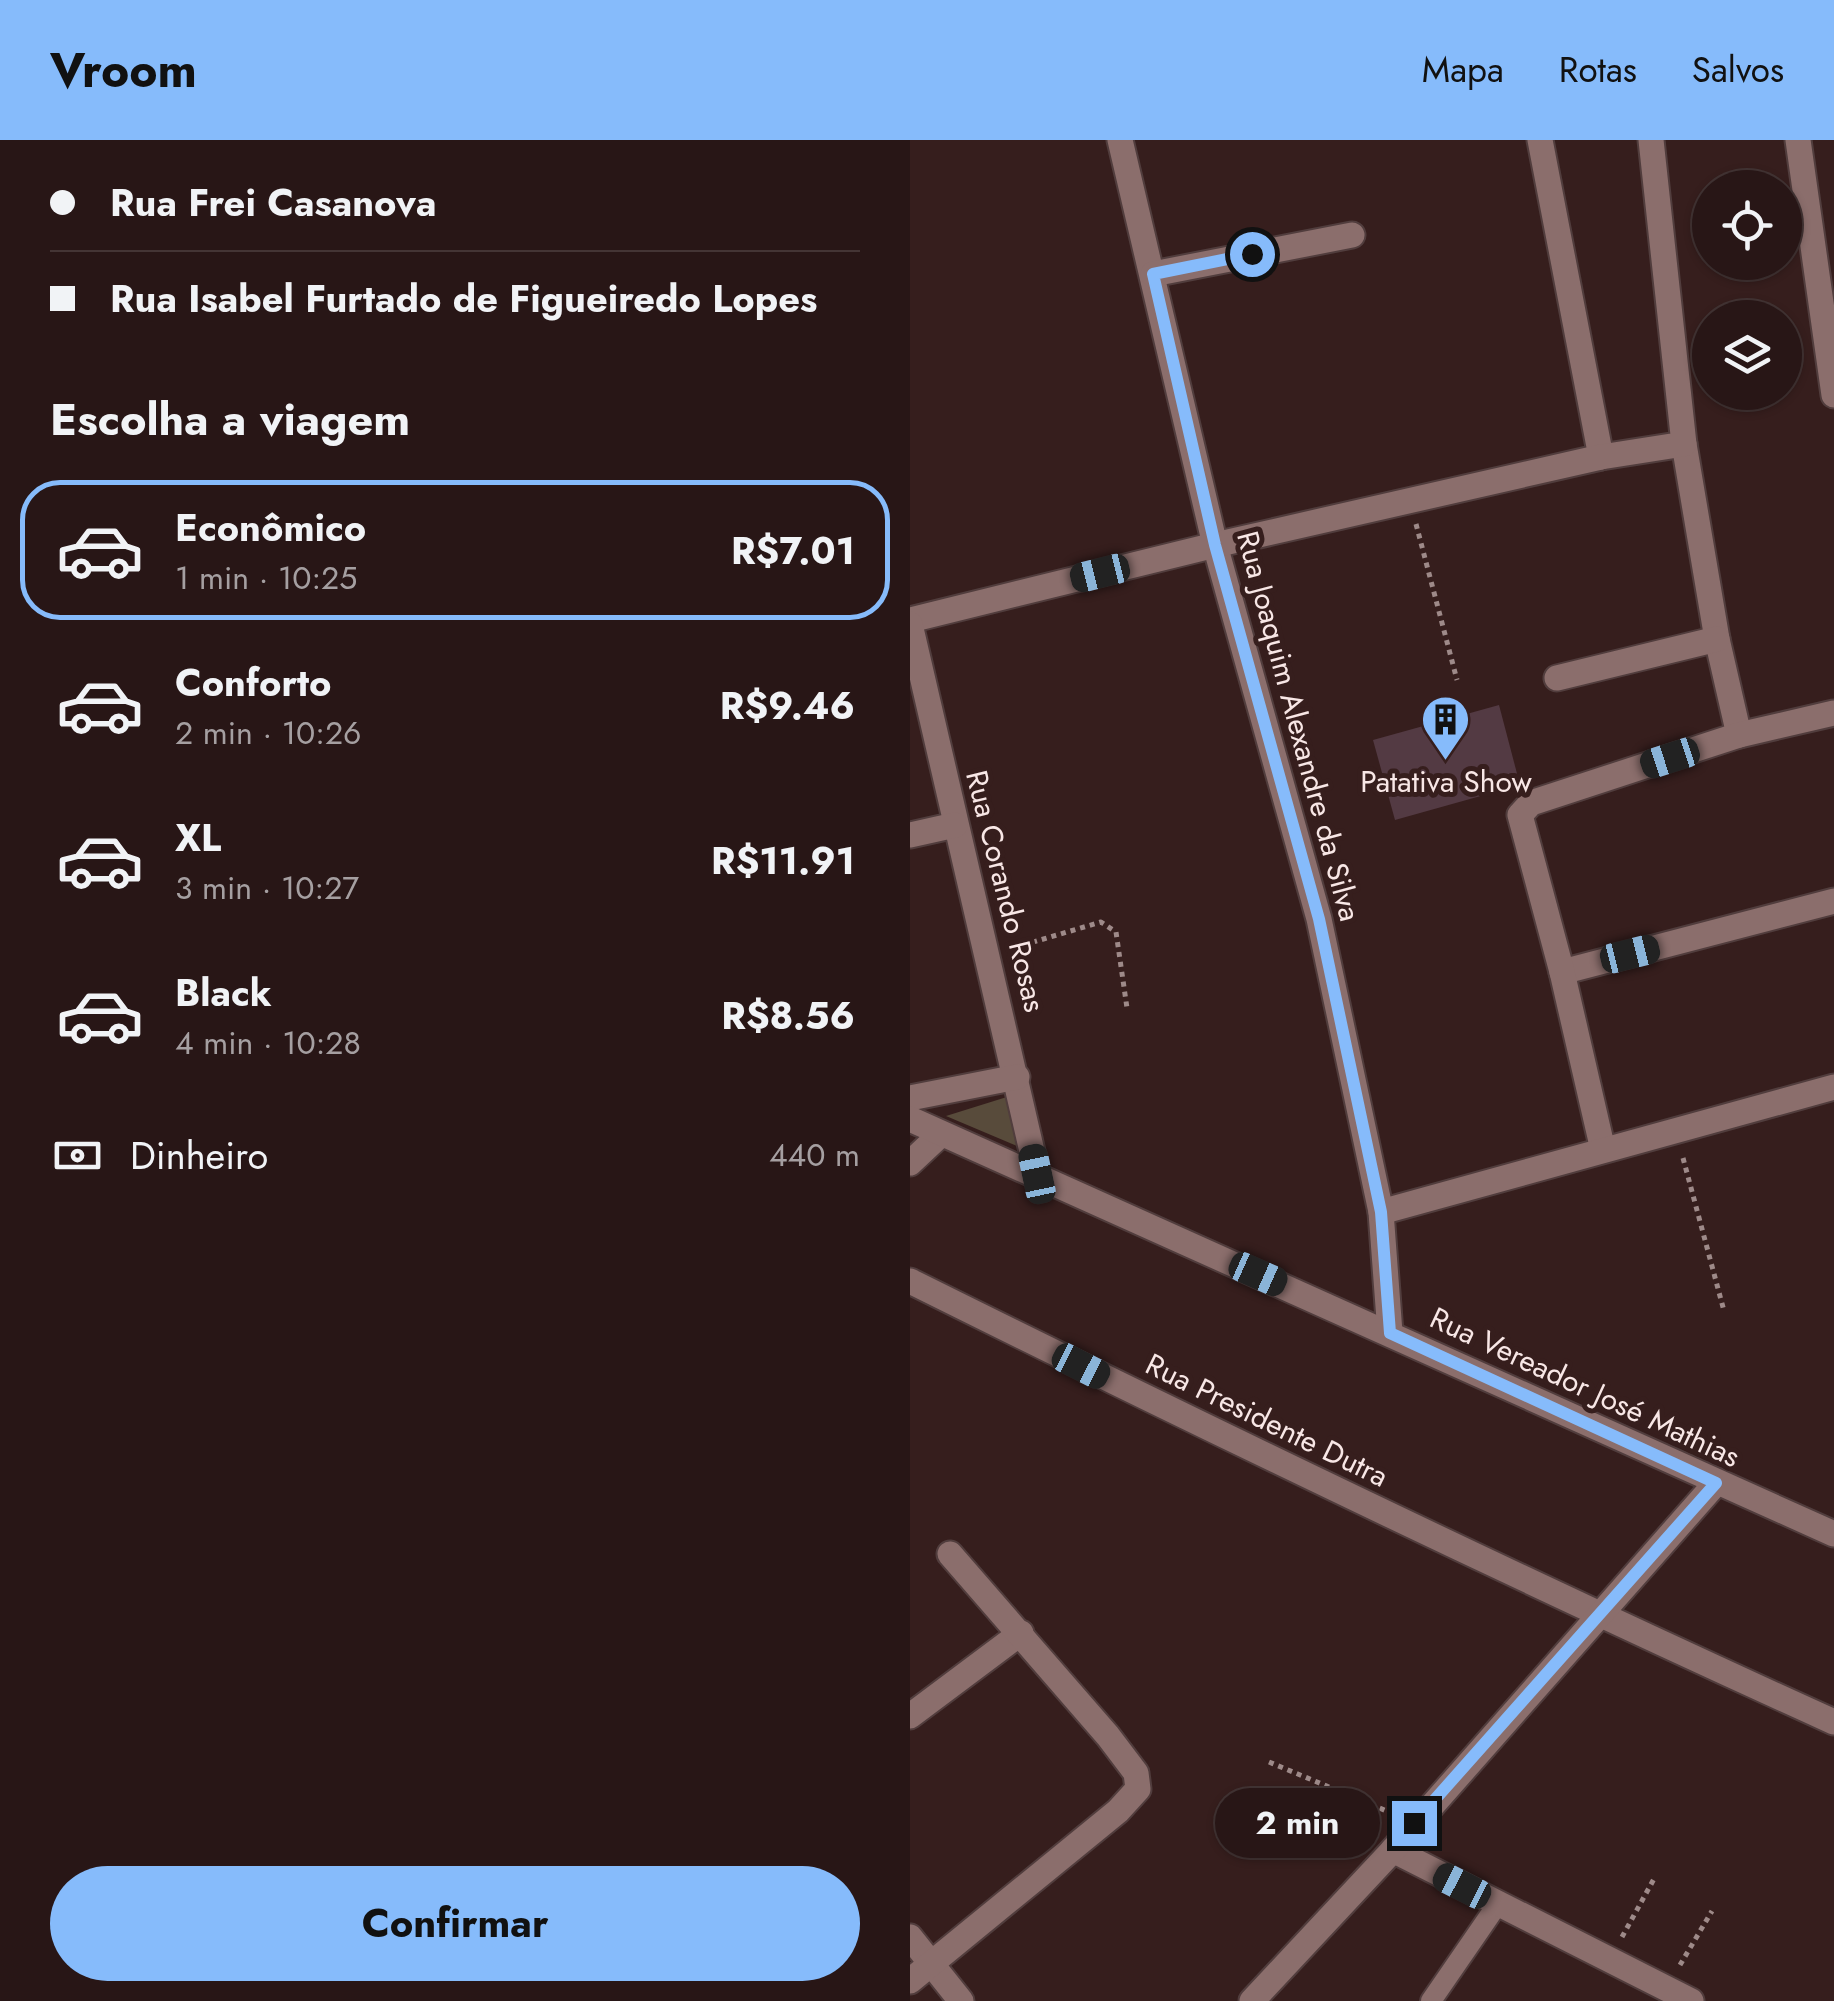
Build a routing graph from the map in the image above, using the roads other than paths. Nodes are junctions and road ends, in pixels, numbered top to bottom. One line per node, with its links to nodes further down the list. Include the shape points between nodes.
1 (1120, 140): 6 (street, Rua Joaquim Alexandre da Silva)
2 (1540, 140): 9 (street)
3 (1651, 140): 8 (street)
4 (1798, 140): 7 (street)
5 (1352, 235): 6 (street)
6 (1153, 274): 10 (street, Rua Joaquim Alexandre da Silva)
7 (1834, 394)
8 (1684, 444): 9 (street); 12 (street)
9 (1601, 457): 10 (street)
10 (1215, 545): 11 (street); 28 (street, Rua Joaquim Alexandre da Silva, via 1319,919)
11 (910, 622): 16 (street, Rua Corando Rosas)
12 (1718, 639): 13 (street); 15 (street)
13 (1557, 678)
14 (1834, 714): 15 (street)
15 (1738, 735): 19 (street, via 1531,803 1520,815)
16 (956, 826): 17 (street); 20 (street, Rua Corando Rosas)
17 (910, 835)
18 (1834, 901): 19 (street)
19 (1562, 972): 25 (street)
20 (1017, 1078): 22 (street); 27 (street, Rua Corando Rosas)
21 (1834, 1087): 25 (street)
22 (910, 1098)
23 (910, 1118): 24 (street, Rua Vereador José Mathias)
24 (941, 1134): 26 (street); 27 (street, Rua Vereador José Mathias)
25 (1603, 1150): 28 (street)
26 (910, 1163)
27 (1037, 1174): 30 (street, Rua Vereador José Mathias)
28 (1381, 1212): 30 (street, Rua Joaquim Alexandre da Silva)
29 (910, 1281): 34 (street, Rua Presidente Dutra)
30 (1390, 1333): 31 (street, Rua Vereador José Mathias)
31 (1716, 1483): 32 (street, Rua Vereador José Mathias); 34 (street)
32 (1834, 1534)
33 (950, 1554): 35 (street)
34 (1598, 1614): 37 (street, Rua Presidente Dutra); 38 (street)
35 (1021, 1633): 36 (street); 41 (street, via 1118,1748 1136,1773 1138,1789)
36 (910, 1716)
37 (1834, 1722)
38 (1392, 1850): 39 (street); 44 (street)
39 (1498, 1904): 45 (street); 46 (street)
40 (910, 1937): 41 (street)
41 (932, 1964): 42 (street); 43 (street)
42 (910, 1981)
43 (961, 2001)
44 (1252, 2001)
45 (1431, 2001)
46 (1691, 2001)

